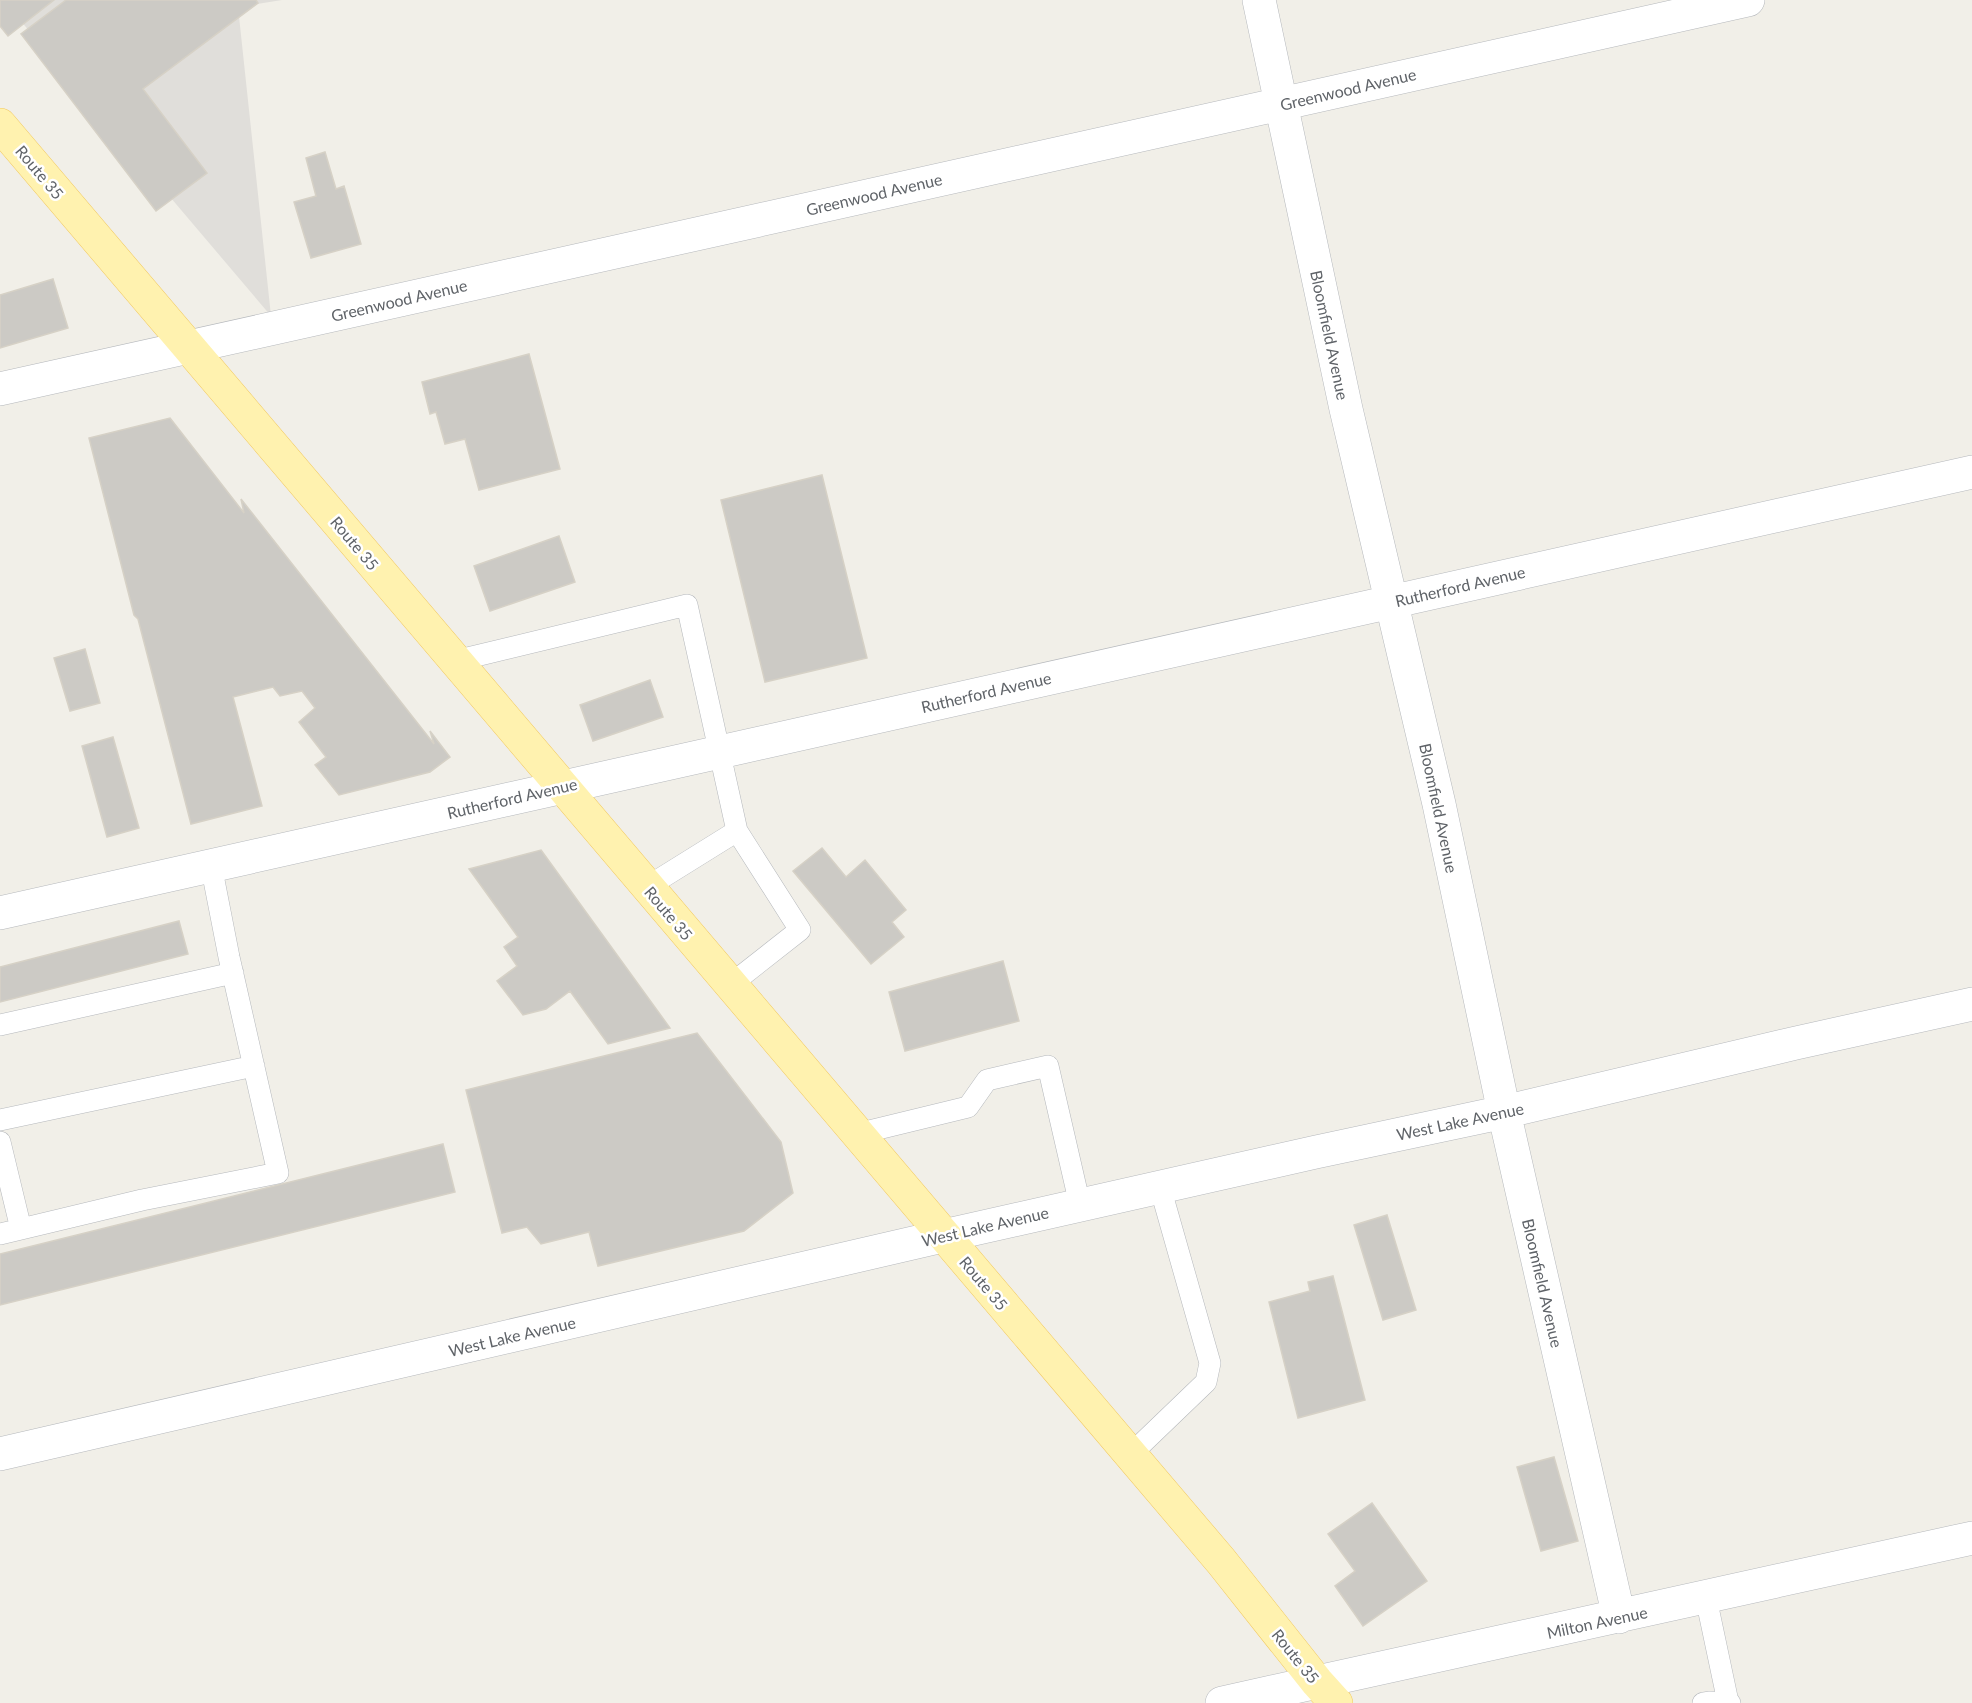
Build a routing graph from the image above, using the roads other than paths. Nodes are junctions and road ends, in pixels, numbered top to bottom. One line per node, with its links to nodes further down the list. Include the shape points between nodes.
1 (1259, 0): 3 (street, Bloomfield Avenue)
2 (1748, 0): 3 (street, Greenwood Avenue)
3 (1281, 104): 5 (street, Greenwood Avenue); 8 (street, Bloomfield Avenue, via 1346,410)
4 (0, 125): 5 (main road, Route 35)
5 (189, 347): 6 (street, Greenwood Avenue); 9 (main road, Route 35)
6 (0, 389)
7 (1972, 472): 8 (street, Rutherford Avenue)
8 (1392, 601): 10 (street, Rutherford Avenue); 21 (street, Bloomfield Avenue)
9 (455, 661): 10 (lane, via 687,605); 11 (main road, Route 35)
10 (719, 752): 11 (street, Rutherford Avenue); 12 (lane)
11 (562, 787): 13 (street, Rutherford Avenue); 14 (main road, Route 35)
12 (737, 831): 14 (lane); 17 (lane, via 800,930)
13 (212, 866): 15 (street, Rutherford Avenue); 16 (lane)
14 (647, 887): 17 (main road, Route 35)
15 (0, 913)
16 (233, 973): 19 (lane); 20 (lane)
17 (730, 985): 23 (main road, Route 35)
18 (1972, 1004): 21 (street, West Lake Avenue)
19 (0, 1025)
20 (254, 1066): 22 (lane); 27 (lane, via 278,1173)
21 (1504, 1112): 25 (street, West Lake Avenue); 34 (street, Bloomfield Avenue)
22 (0, 1120)
23 (857, 1134): 26 (lane, via 968,1107 987,1080 1048,1066); 29 (main road, Route 35)
24 (0, 1142): 27 (lane)
25 (1160, 1187): 26 (street, West Lake Avenue); 31 (lane, via 1210,1363 1206,1382)
26 (1080, 1205): 29 (street, West Lake Avenue)
27 (21, 1229): 28 (lane)
28 (0, 1234)
29 (943, 1236): 30 (street, West Lake Avenue); 31 (main road, Route 35)
30 (0, 1454)
31 (1130, 1455): 35 (main road, Route 35)
32 (1972, 1538): 33 (street, Milton Avenue)
33 (1706, 1598): 34 (street, Milton Avenue); 36 (lane)
34 (1619, 1617): 35 (street, Milton Avenue)
35 (1326, 1693): 37 (street, Milton Avenue)
36 (1729, 1702): 38 (lane)
37 (1222, 1703)
38 (1703, 1703)

